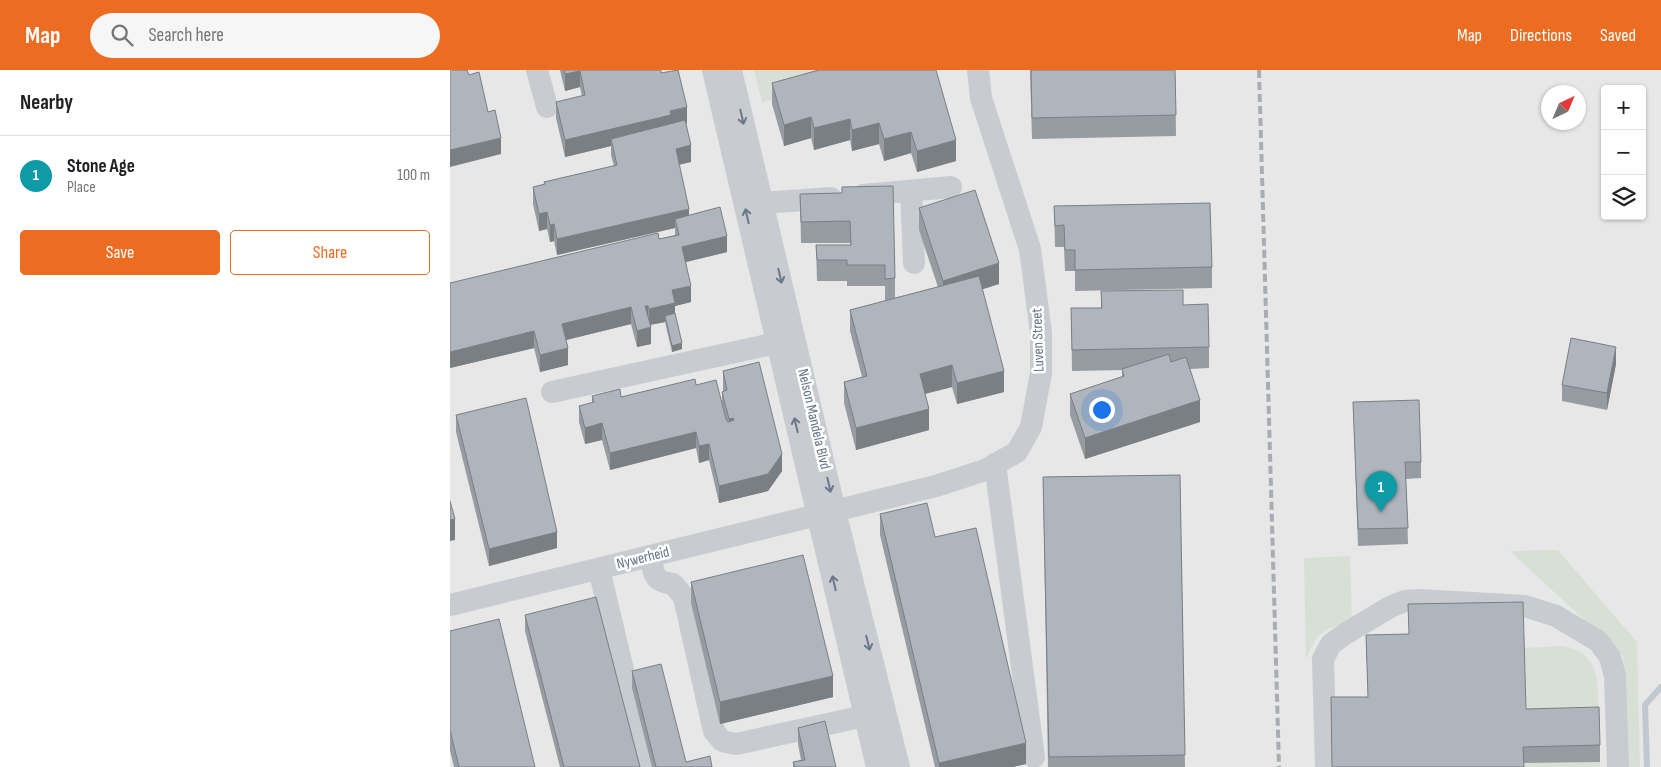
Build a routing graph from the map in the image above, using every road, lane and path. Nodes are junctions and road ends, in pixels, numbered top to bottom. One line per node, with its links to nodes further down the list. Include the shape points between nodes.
1 (537, 70): 5 (street)
2 (713, 70): 10 (street, Nelson Mandela Blvd, one-way to 2)
3 (731, 70): 8 (street, Nelson Mandela Blvd, one-way to 8)
4 (978, 70): 12 (street, Luven Street, via 981,98 1030,249 1041,333 1041,373 1031,427 1017,452)
5 (547, 107)
6 (951, 187): 7 (street)
7 (911, 191): 8 (street); 9 (street)
8 (763, 203): 13 (street, Nelson Mandela Blvd, one-way to 13)
9 (914, 263)
10 (777, 343): 11 (street); 13 (street, Nelson Mandela Blvd, one-way to 10)
11 (552, 392)
12 (995, 464): 13 (street, Luven Street, via 936,486); 18 (street)
13 (827, 513): 14 (street, Nywerheid); 17 (street, Nelson Mandela Blvd, one-way to 13); 21 (street, Nelson Mandela Blvd, one-way to 21)
14 (650, 556): 15 (street, Nywerheid); 17 (street, via 656,578 673,584 684,597 714,731 722,741 736,744)
15 (599, 569): 16 (street, Nywerheid); 19 (street)
16 (450, 605)
17 (865, 716): 20 (street, Nelson Mandela Blvd)
18 (1034, 757)
19 (646, 767)
20 (877, 767)
21 (899, 767)
22 (1326, 767): 23 (street, via 1323,658 1331,644 1390,607 1404,601 1420,600 1525,606 1556,616 1598,641 1610,657 1615,676)
23 (1618, 767)

